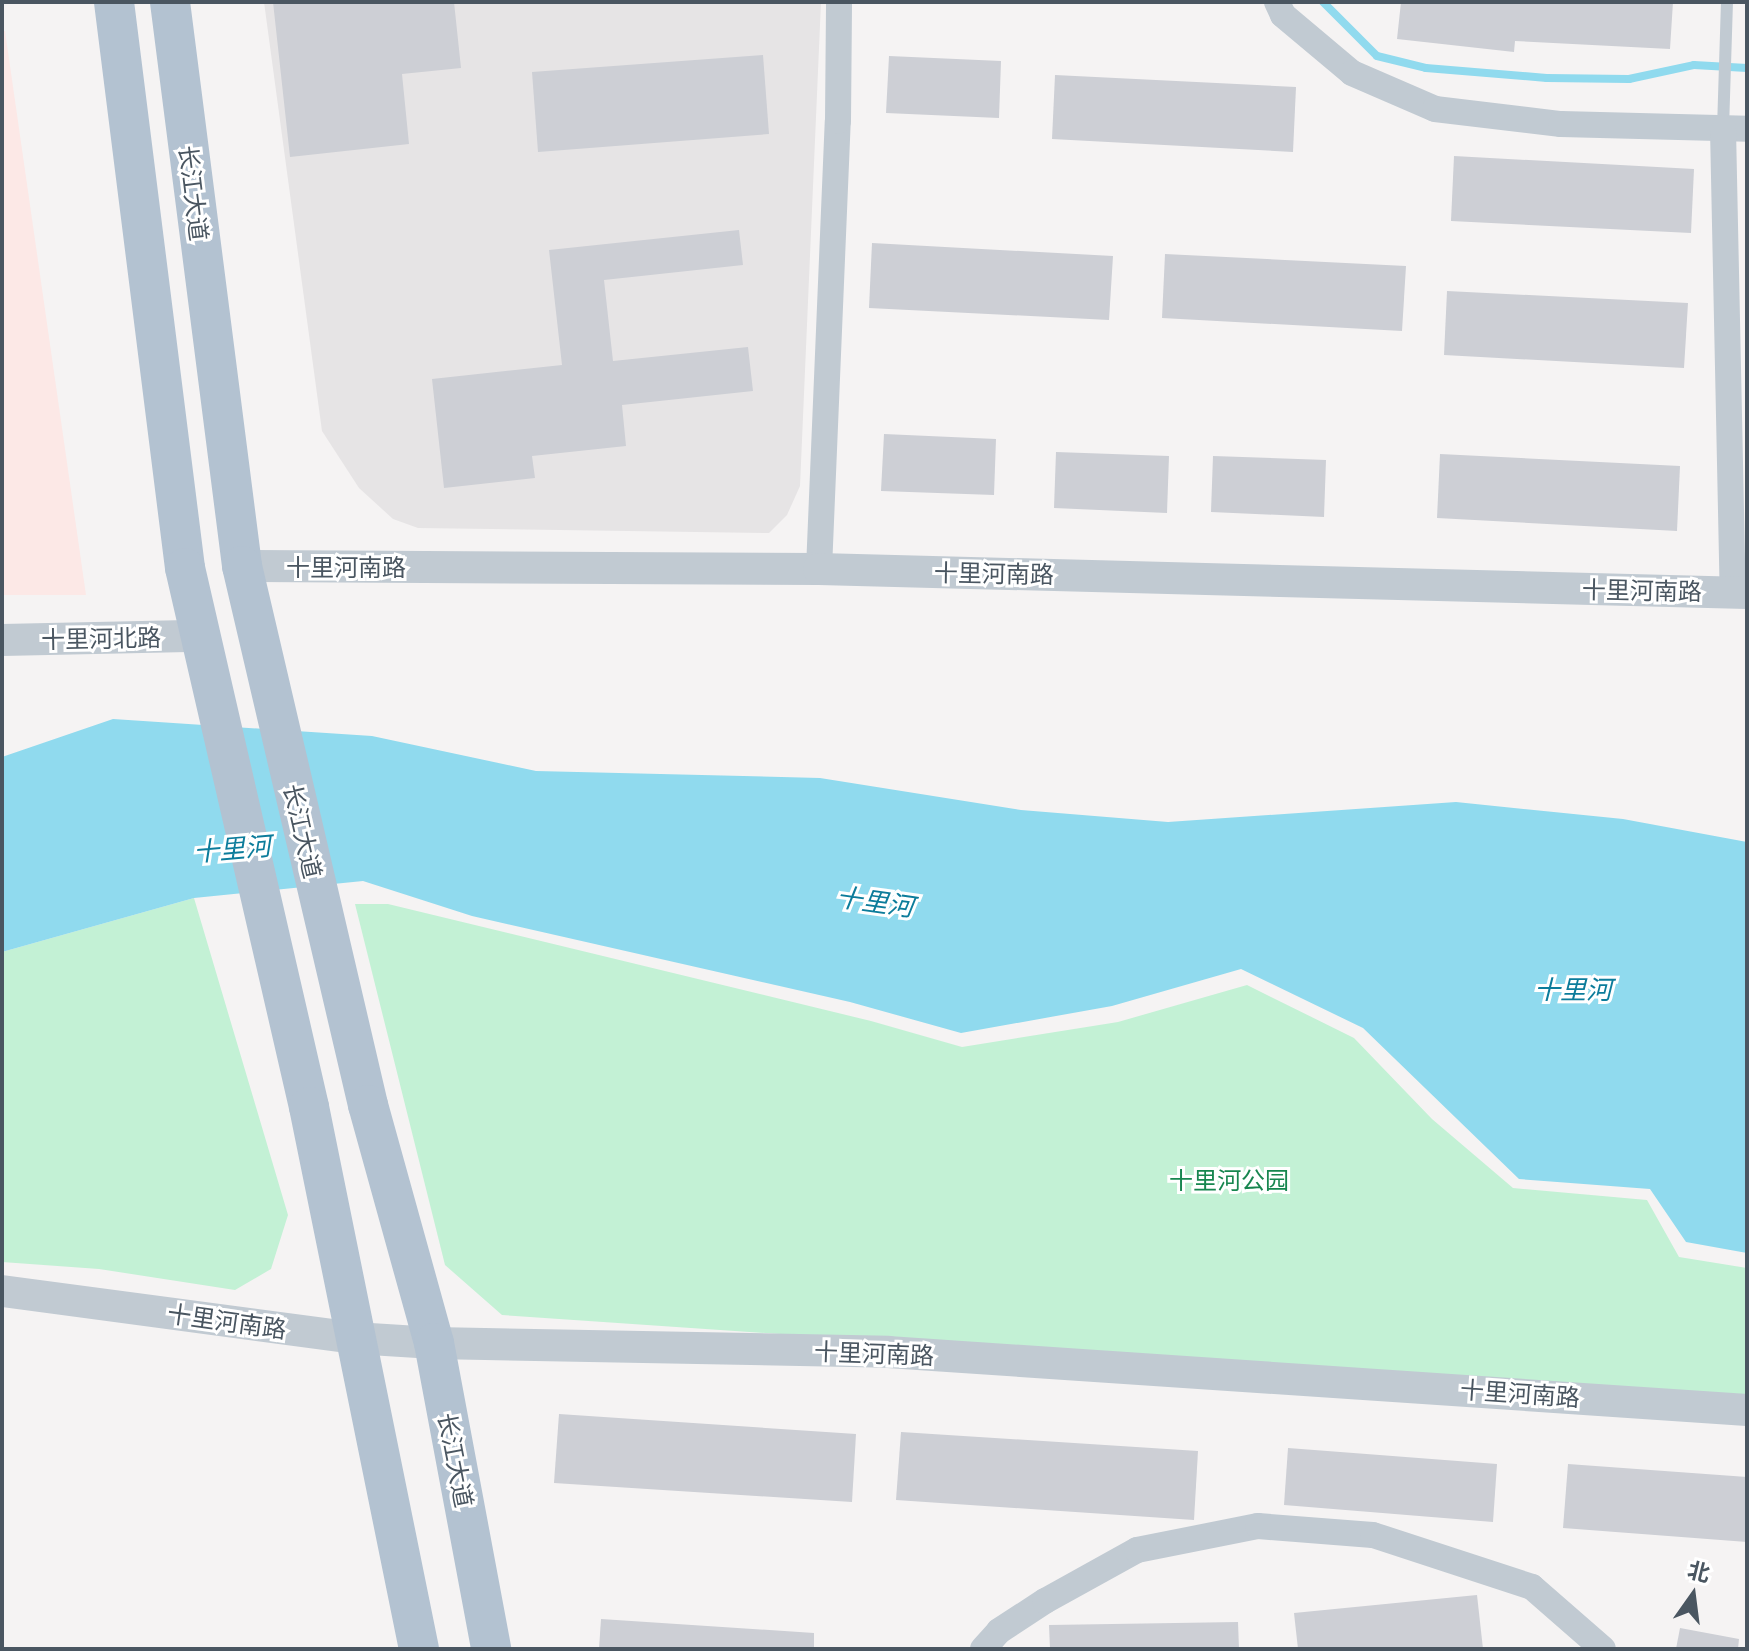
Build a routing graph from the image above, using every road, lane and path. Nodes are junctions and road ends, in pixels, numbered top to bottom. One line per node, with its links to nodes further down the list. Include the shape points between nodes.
1 (114, 2): 10 (main road, via 185,568)
2 (170, 2): 7 (main road, 长江大道)
3 (839, 2): 8 (street)
4 (1277, 2): 6 (street, via 1283,15 1352,73 1435,109 1561,124)
5 (1727, 2): 6 (lane)
6 (1735, 129): 9 (street)
7 (242, 566): 8 (street, 十里河南路); 14 (main road, 长江大道, via 368,1105)
8 (819, 569): 9 (street, 十里河南路)
9 (1740, 593)
10 (200, 636): 11 (street, 十里河北路); 13 (main road, via 309,1107)
11 (2, 640)
12 (2, 1291): 13 (street, 十里河南路)
13 (354, 1338): 14 (street, 十里河南路); 16 (main road)
14 (434, 1343): 15 (street, 十里河南路, via 888,1352); 17 (main road, 长江大道)
15 (1747, 1410)
16 (419, 1649)
17 (491, 1649)
18 (983, 1649): 19 (street, via 999,1631 1045,1601 1137,1550 1258,1526 1373,1535 1532,1587)
19 (1603, 1649)

